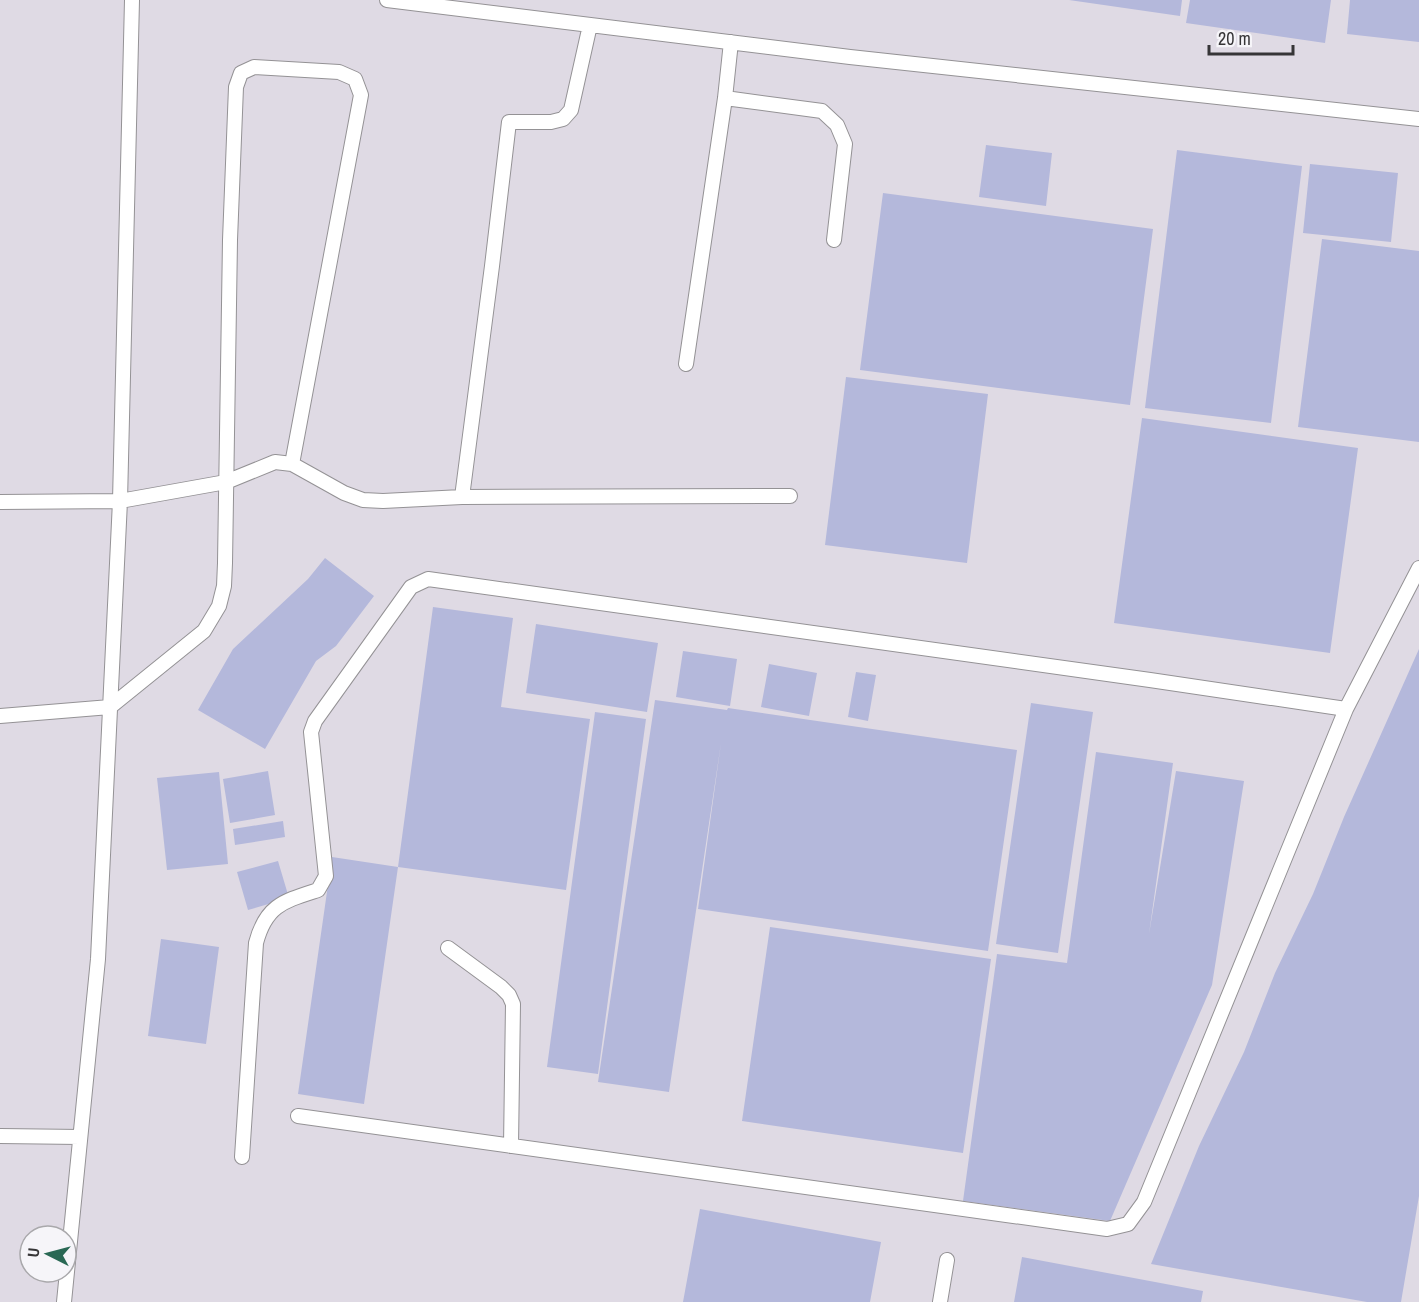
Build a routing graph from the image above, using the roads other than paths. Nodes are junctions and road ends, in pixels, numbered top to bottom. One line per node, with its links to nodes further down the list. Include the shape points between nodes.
1 (132, 0): 13 (lane)
2 (387, 0): 3 (lane)
3 (590, 25): 4 (lane); 11 (lane, via 571,110 563,119 551,122 508,122)
4 (731, 42): 5 (lane); 6 (lane)
5 (725, 98): 7 (lane, via 822,111 837,124 845,144); 8 (lane)
6 (1419, 119)
7 (834, 240)
8 (686, 364)
9 (292, 464): 10 (lane, via 275,462); 10 (lane, via 361,95 355,79 339,72 254,67 242,73 236,87); 11 (lane, via 363,500)
10 (226, 482): 13 (lane); 16 (lane, via 224,586 219,606 204,631)
11 (462, 496): 12 (lane)
12 (790, 496)
13 (120, 501): 14 (lane); 16 (lane)
14 (0, 502)
15 (1419, 568): 17 (lane)
16 (110, 707): 18 (lane); 22 (lane, via 98,959)
17 (1346, 710): 23 (lane, via 1144,1202 1128,1224 1107,1228); 24 (lane, via 428,579 420,581 404,596 311,732 326,876 318,890 283,901 259,932)
18 (0, 716)
19 (448, 948): 23 (lane, via 501,987 513,1004)
20 (298, 1116): 23 (lane)
21 (0, 1136): 22 (lane)
22 (80, 1137): 26 (lane)
23 (511, 1146)
24 (242, 1157)
25 (947, 1260): 27 (lane)
26 (64, 1302)
27 (940, 1302)

